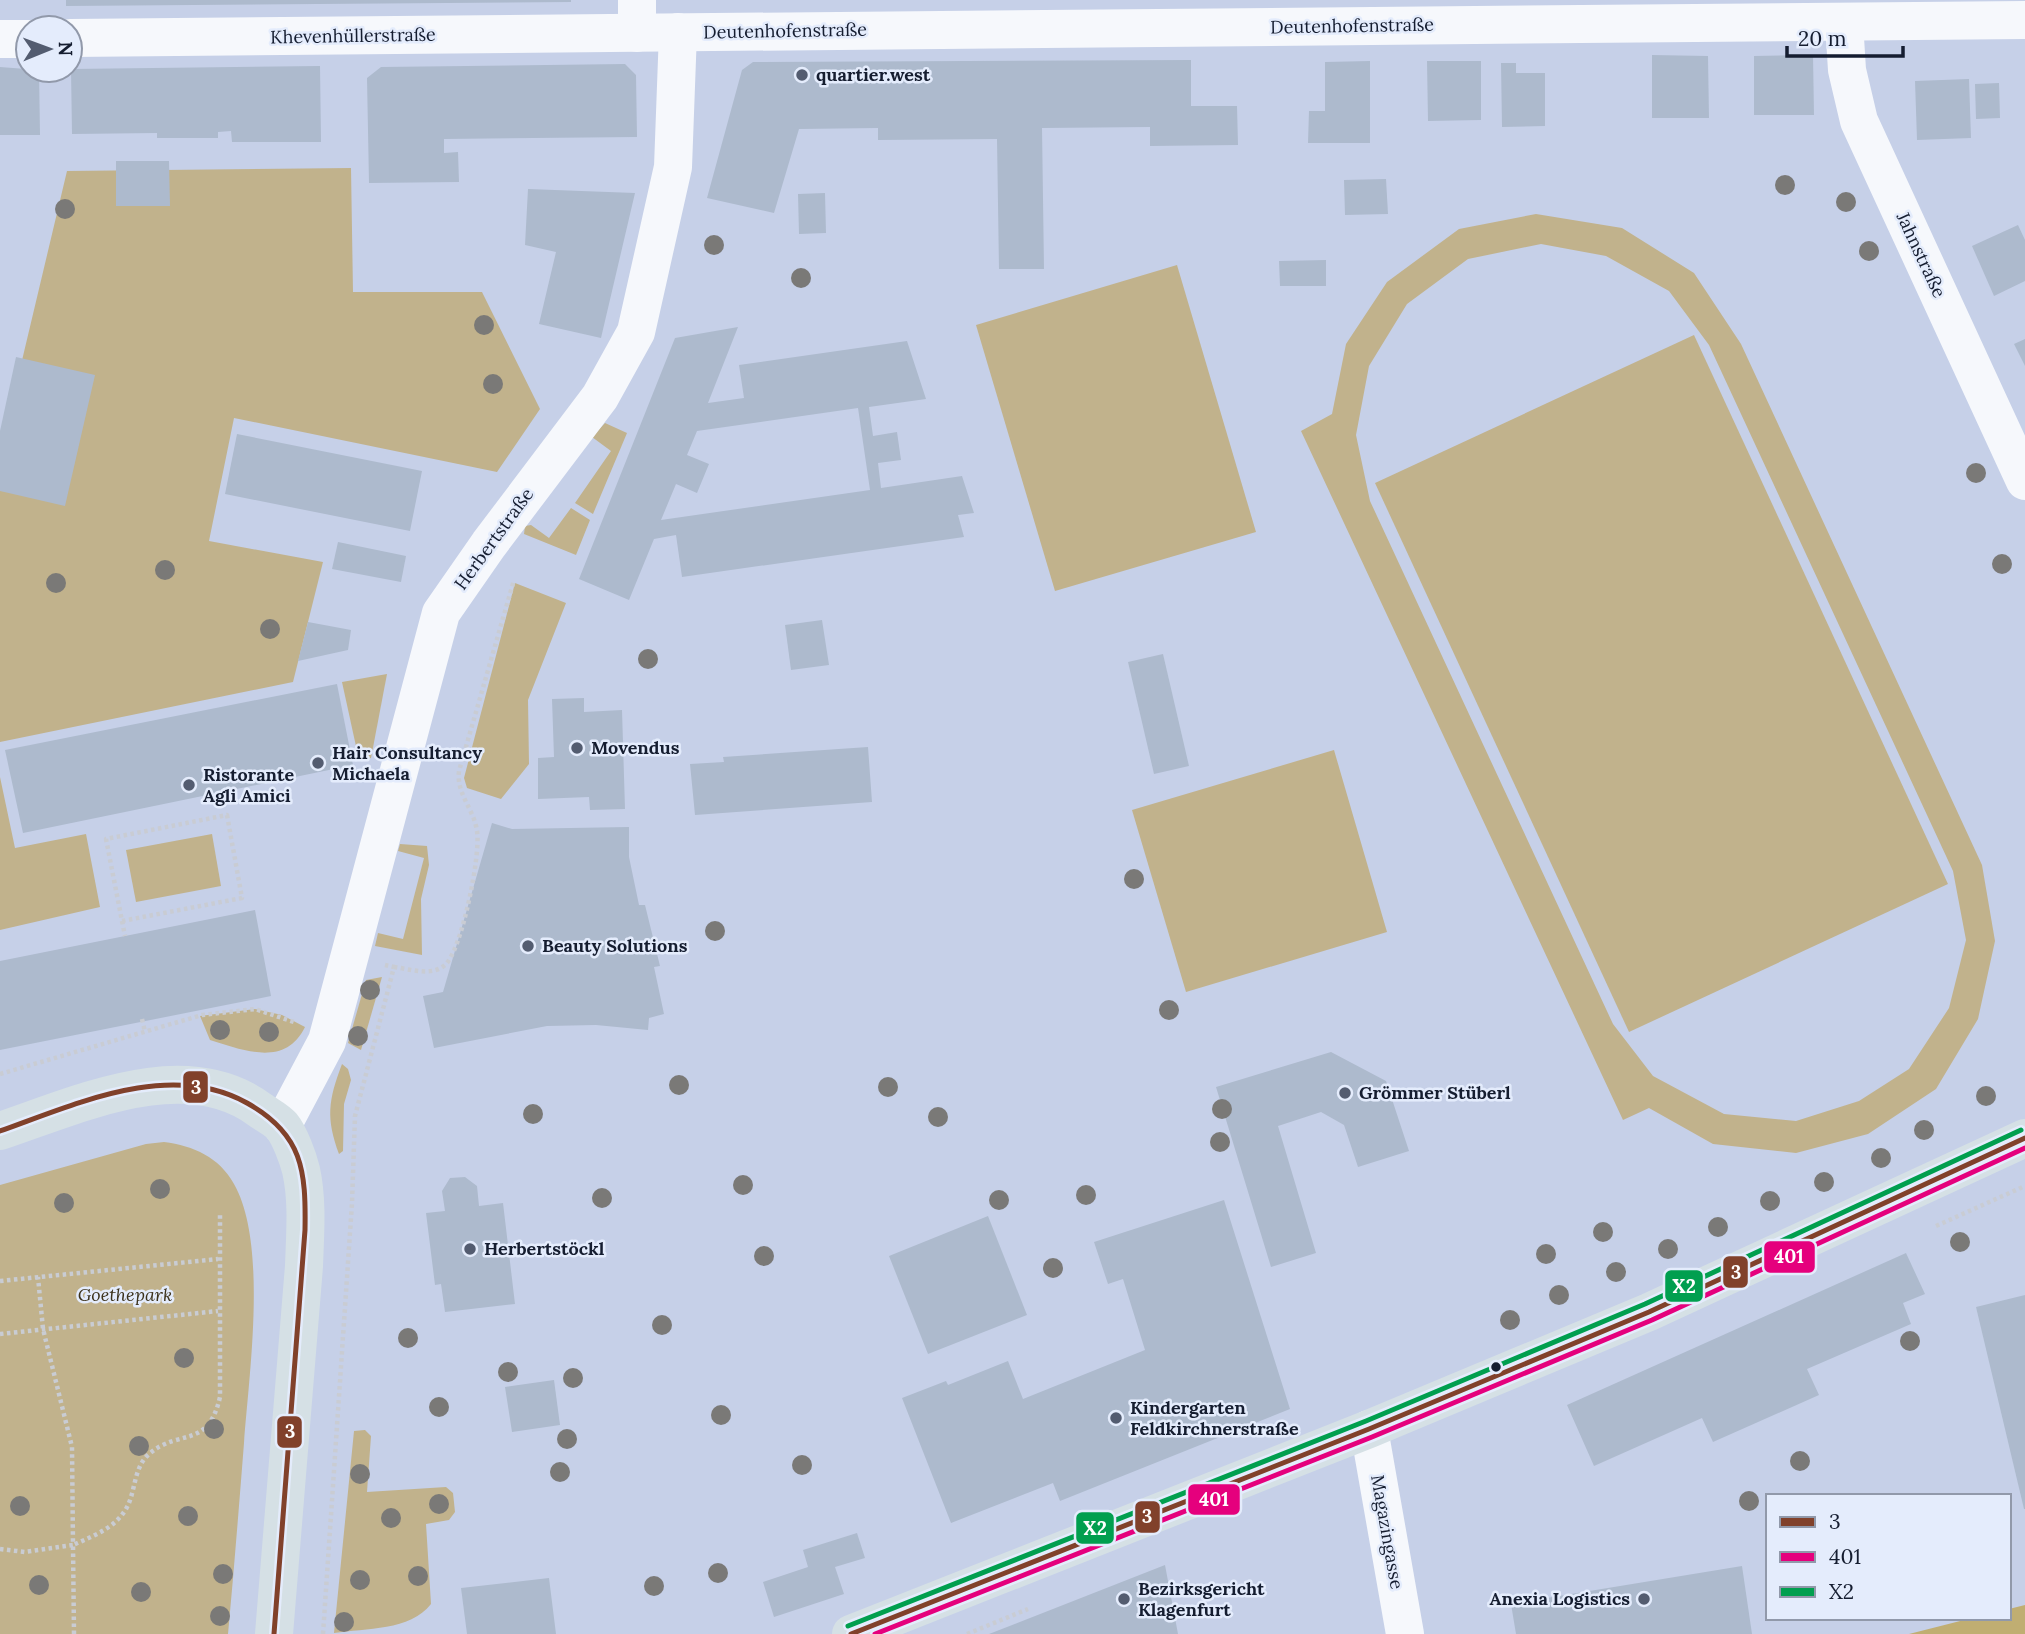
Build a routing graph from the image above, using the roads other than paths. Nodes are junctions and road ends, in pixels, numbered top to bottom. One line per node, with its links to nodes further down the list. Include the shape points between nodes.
1 (1779, 11): 4 (street, Deutenhofenstraße); 5 (street, Deutenhofenstraße)
2 (637, 17): 5 (street); 6 (street, Khevenhüllerstraße)
3 (2025, 20): 4 (street, Deutenhofenstraße)
4 (1844, 22): 7 (street, Jahnstraße, via 1846,70 1859,121)
5 (678, 32): 8 (street, Herbertstraße, via 673,167 636,332 600,397 440,613 327,1041)
6 (84, 37)
7 (2025, 481)
8 (282, 1126): 9 (main road, via 244,1098 202,1086 157,1086 96,1099); 12 (main road, via 301,1169 305,1205)
9 (0, 1131)
10 (2025, 1138): 11 (main road, via 1649,1312)
11 (1369, 1429): 13 (main road); 14 (street, Magazingasse)
12 (274, 1634)
13 (851, 1634)
14 (1405, 1634)

